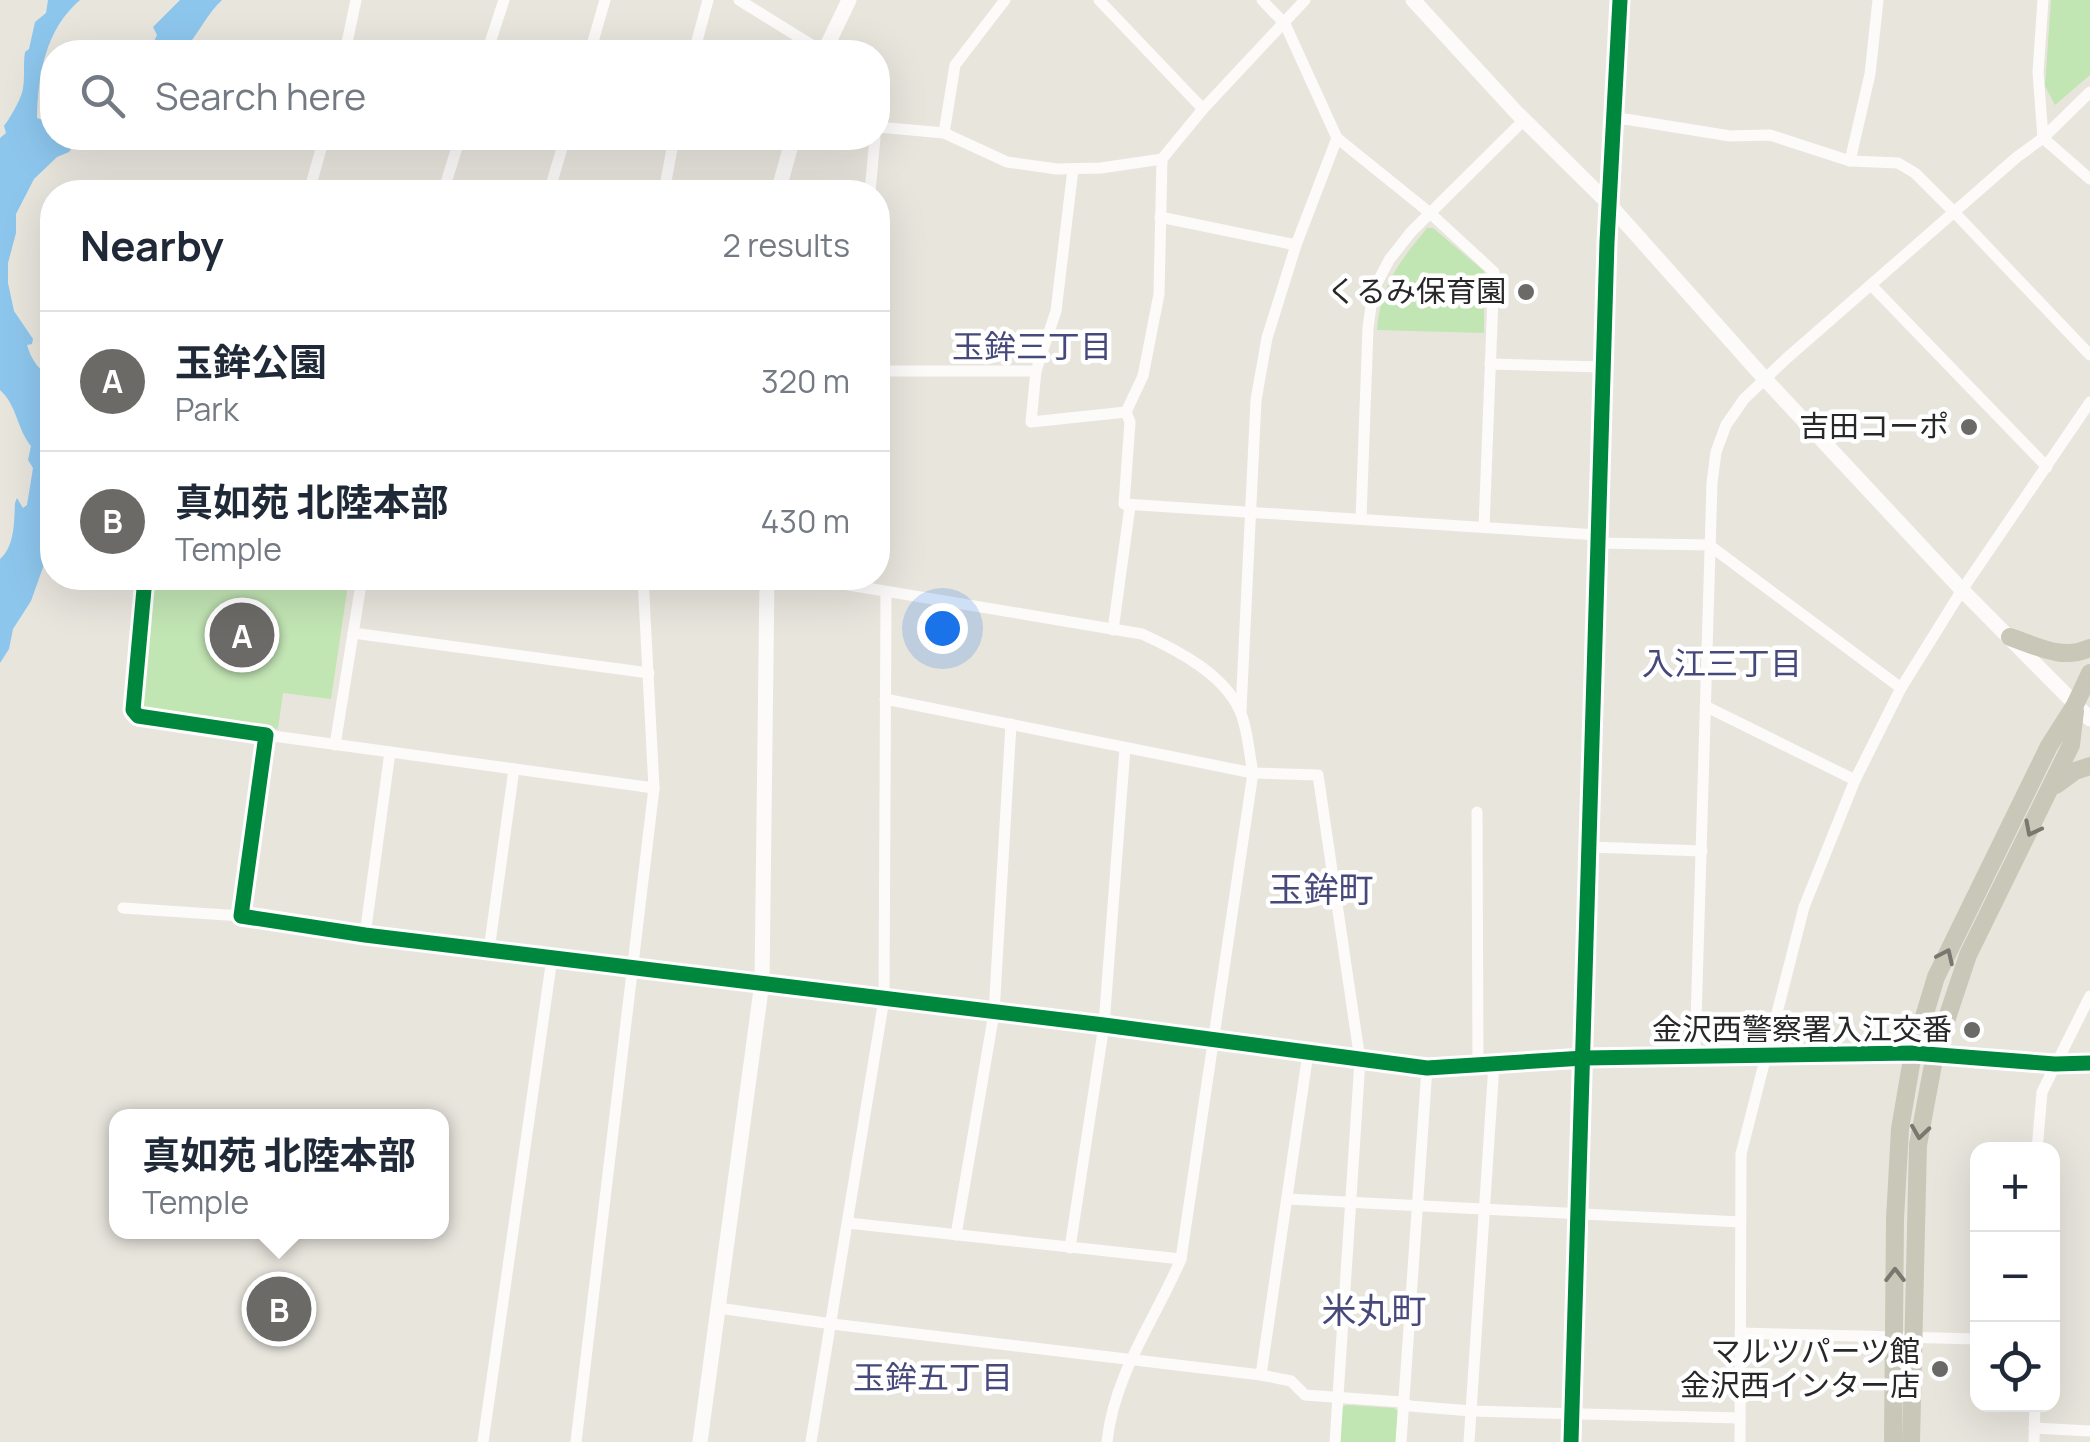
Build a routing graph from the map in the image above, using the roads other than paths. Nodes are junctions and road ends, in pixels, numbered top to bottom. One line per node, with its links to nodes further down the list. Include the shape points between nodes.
1 (356, 0): 16 (street)
2 (504, 0): 17 (street)
3 (606, 0): 18 (street)
4 (708, 0): 19 (street)
5 (738, 0): 20 (street)
6 (849, 0): 21 (street)
7 (1005, 0): 27 (street, via 956,64)
8 (1099, 0): 23 (street)
9 (1262, 0): 15 (street)
10 (1305, 0): 15 (street)
11 (1413, 0): 24 (street)
12 (1620, 0): 25 (street)
13 (1878, 0): 37 (street)
14 (2043, 0): 29 (street)
15 (1285, 24): 23 (street); 28 (street)
16 (348, 40)
17 (491, 40)
18 (594, 40)
19 (697, 40)
20 (804, 40)
21 (830, 40)
22 (2090, 92): 29 (street)
23 (1202, 110): 36 (street)
24 (1524, 120): 46 (street); 48 (street)
25 (1614, 124): 37 (street, via 1626,119 1730,136 1770,135); 46 (street)
26 (890, 128): 27 (street)
27 (944, 132): 38 (street, via 1007,162)
28 (1337, 138): 48 (street); 50 (street)
29 (2043, 138): 39 (street); 47 (street)
30 (321, 150): 40 (street)
31 (456, 150): 41 (street)
32 (561, 150): 42 (street)
33 (672, 150): 43 (street)
34 (790, 150): 44 (street)
35 (874, 150): 45 (street)
36 (1162, 159): 38 (street); 49 (street)
37 (1850, 161): 47 (street, via 1898,163)
38 (1073, 169): 56 (street, via 1056,311)
39 (2090, 178)
40 (312, 180)
41 (447, 180)
42 (553, 180)
43 (666, 180)
44 (781, 180)
45 (871, 180)
46 (1608, 203): 54 (street); 57 (street)
47 (1954, 212): 51 (street); 52 (street)
48 (1430, 213): 53 (street, via 1494,272); 63 (street, via 1389,260 1373,291)
49 (1160, 217): 50 (street); 59 (street, via 1159,294 1143,376)
50 (1296, 245): 62 (street, via 1261,364)
51 (1871, 284): 57 (street); 60 (street)
52 (2090, 356)
53 (1490, 364): 54 (street); 64 (street)
54 (1604, 367): 65 (street)
55 (890, 371): 56 (street)
56 (1036, 371): 59 (street, via 1031,422)
57 (1764, 378): 66 (street, via 1726,425 1716,452); 72 (street)
58 (2090, 402): 60 (street)
59 (1126, 412): 61 (street, via 1124,504)
60 (2046, 466): 72 (street)
61 (1130, 506): 62 (street); 74 (street)
62 (1252, 512): 63 (street); 84 (street)
63 (1361, 519): 64 (street)
64 (1484, 527): 65 (street)
65 (1598, 539): 66 (street); 98 (street)
66 (1709, 545): 80 (street); 82 (street)
67 (143, 590): 87 (street, via 133,710 138,716)
68 (360, 590): 75 (street)
69 (643, 590): 79 (street)
70 (767, 590): 106 (street)
71 (879, 590): 73 (street)
72 (1962, 590): 76 (street); 80 (street)
73 (886, 592): 74 (street); 81 (street)
74 (1112, 630): 84 (street, via 1169,647 1224,686)
75 (353, 633): 79 (street); 88 (street)
76 (2010, 636): 77 (main road, via 2058,654); 83 (street)
77 (2090, 648)
78 (2090, 672): 83 (main road)
79 (649, 673): 96 (street)
80 (1900, 688): 94 (street)
81 (885, 699): 86 (street); 108 (street)
82 (1707, 706): 94 (street); 99 (street)
83 (2075, 706): 85 (street); 95 (main road, via 2071,746); 112 (main road, one-way to 83, via 1936,977)
84 (1241, 712): 93 (street)
85 (2090, 719)
86 (1011, 724): 89 (street); 109 (street)
87 (266, 736): 88 (street); 101 (street)
88 (335, 745): 90 (street)
89 (1125, 748): 93 (street); 110 (street)
90 (390, 752): 92 (street); 102 (street)
91 (2090, 766): 95 (main road)
92 (514, 769): 96 (street); 103 (street)
93 (1253, 773): 111 (street); 118 (street, via 1318,774)
94 (1855, 780): 116 (street, via 1804,908)
95 (2053, 787): 114 (main road, one-way to 114, via 1968,954)
96 (654, 788): 105 (street)
97 (1477, 812): 122 (street)
98 (1590, 847): 99 (street); 117 (street)
99 (1702, 850): 115 (street)
100 (122, 908): 101 (street)
101 (241, 916): 102 (street)
102 (365, 935): 103 (street)
103 (489, 950): 104 (street)
104 (552, 958): 105 (street); 151 (street)
105 (631, 968): 106 (street); 152 (street)
106 (762, 982): 108 (street); 135 (street)
107 (2090, 996): 121 (street)
108 (884, 999): 109 (street); 131 (street)
109 (994, 1013): 110 (street); 132 (street)
110 (1104, 1025): 111 (street); 133 (street)
111 (1214, 1040): 113 (street); 134 (street)
112 (1914, 1053): 114 (street); 116 (street); 138 (main road, one-way to 112, via 1900,1129)
113 (1308, 1054): 118 (street); 125 (street)
114 (1935, 1054): 121 (street); 139 (main road, one-way to 139, via 1918,1145)
115 (1695, 1056): 116 (street); 117 (street)
116 (1765, 1057): 130 (street, via 1741,1154)
117 (1584, 1058): 120 (street); 129 (street)
118 (1360, 1060): 123 (street); 126 (street)
119 (2090, 1063): 121 (street)
120 (1494, 1064): 122 (street); 128 (street)
121 (2055, 1064): 124 (street, via 2042,1092)
122 (1478, 1066): 123 (street)
123 (1427, 1068): 127 (street)
124 (2038, 1142)
125 (1287, 1199): 126 (street); 142 (street)
126 (1351, 1202): 127 (street); 143 (street)
127 (1417, 1205): 128 (street); 144 (street)
128 (1484, 1209): 129 (street); 145 (street)
129 (1579, 1213): 130 (street); 147 (street)
130 (1740, 1222): 137 (street)
131 (848, 1224): 132 (street); 136 (street)
132 (956, 1235): 133 (street)
133 (1070, 1248): 134 (street)
134 (1181, 1259): 141 (street)
135 (718, 1308): 136 (street); 153 (street)
136 (832, 1324): 141 (street); 154 (street)
137 (1740, 1333): 138 (street); 148 (street)
138 (1894, 1337): 139 (street); 161 (main road)
139 (1914, 1338): 140 (street); 162 (main road)
140 (1970, 1339)
141 (1128, 1360): 142 (street); 155 (street)
142 (1261, 1376): 143 (street, via 1291,1381 1304,1395)
143 (1339, 1399): 144 (street); 156 (street)
144 (1402, 1402): 145 (street); 157 (street)
145 (1471, 1411): 147 (street); 158 (street)
146 (2035, 1412): 149 (street)
147 (1572, 1414): 148 (street); 159 (street)
148 (1740, 1418): 160 (street)
149 (2034, 1428): 150 (street); 163 (street)
150 (2090, 1431)
151 (483, 1442)
152 (576, 1442)
153 (700, 1442)
154 (811, 1442)
155 (1107, 1442)
156 (1336, 1442)
157 (1401, 1442)
158 (1469, 1442)
159 (1571, 1442)
160 (1740, 1442)
161 (1893, 1442)
162 (1911, 1442)
163 (2034, 1442)

